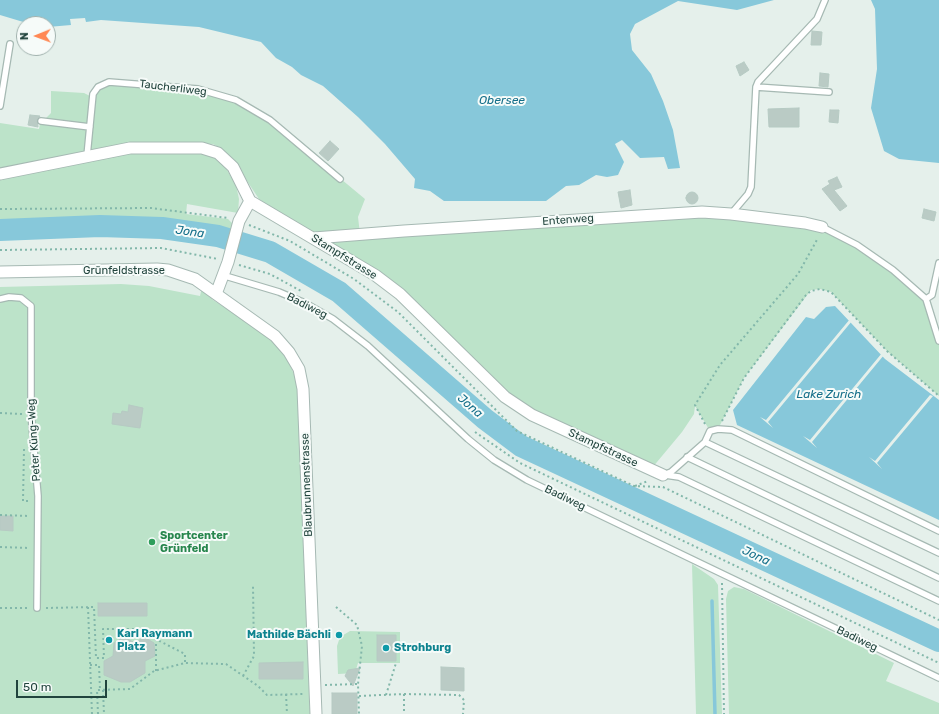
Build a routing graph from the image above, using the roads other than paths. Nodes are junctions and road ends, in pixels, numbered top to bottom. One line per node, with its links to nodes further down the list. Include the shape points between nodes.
1 (825, 0): 3 (lane, via 817,19 761,76)
2 (10, 44): 5 (lane)
3 (756, 87): 4 (lane); 12 (lane, via 751,187)
4 (829, 92)
5 (0, 106)
6 (41, 121): 7 (lane)
7 (90, 127): 8 (lane, Taucherliweg); 10 (lane, Taucherliweg, via 93,94 98,87 109,82 198,89 236,100 270,120)
8 (87, 156): 9 (street); 11 (street, via 143,147 202,148 213,151 228,161)
9 (0, 174)
10 (340, 179)
11 (250, 201): 14 (street, Stampfstrasse); 17 (street, via 239,221)
12 (731, 214): 13 (street, Entenweg); 14 (street, Entenweg, via 702,212 623,216)
13 (822, 227): 20 (lane, via 863,249 893,270)
14 (314, 238): 24 (street, Stampfstrasse, via 375,275 400,294 510,400 532,415)
15 (939, 263): 20 (lane, via 932,295)
16 (0, 272): 18 (street, Grünfeldstrasse, via 157,269 195,279)
17 (222, 275): 18 (street); 30 (lane, Badiweg, via 279,292 333,319 368,346 468,439 494,460 527,480)
18 (216, 294): 31 (street, Blaubrunnenstrasse, via 275,336 290,352 299,369 303,389)
19 (0, 299): 29 (lane, Peter Küng-Weg, via 21,298 31,306 31,414 38,516)
20 (926, 299): 21 (lane)
21 (939, 341)
22 (704, 442): 23 (lane); 25 (lane, via 710,432 718,429 732,430); 26 (lane)
23 (687, 457): 24 (lane, via 671,472); 27 (lane)
24 (663, 475): 28 (lane, via 679,477)
25 (939, 531)
26 (939, 553)
27 (939, 578)
28 (939, 601)
29 (37, 608)
30 (939, 678)
31 (316, 714)

